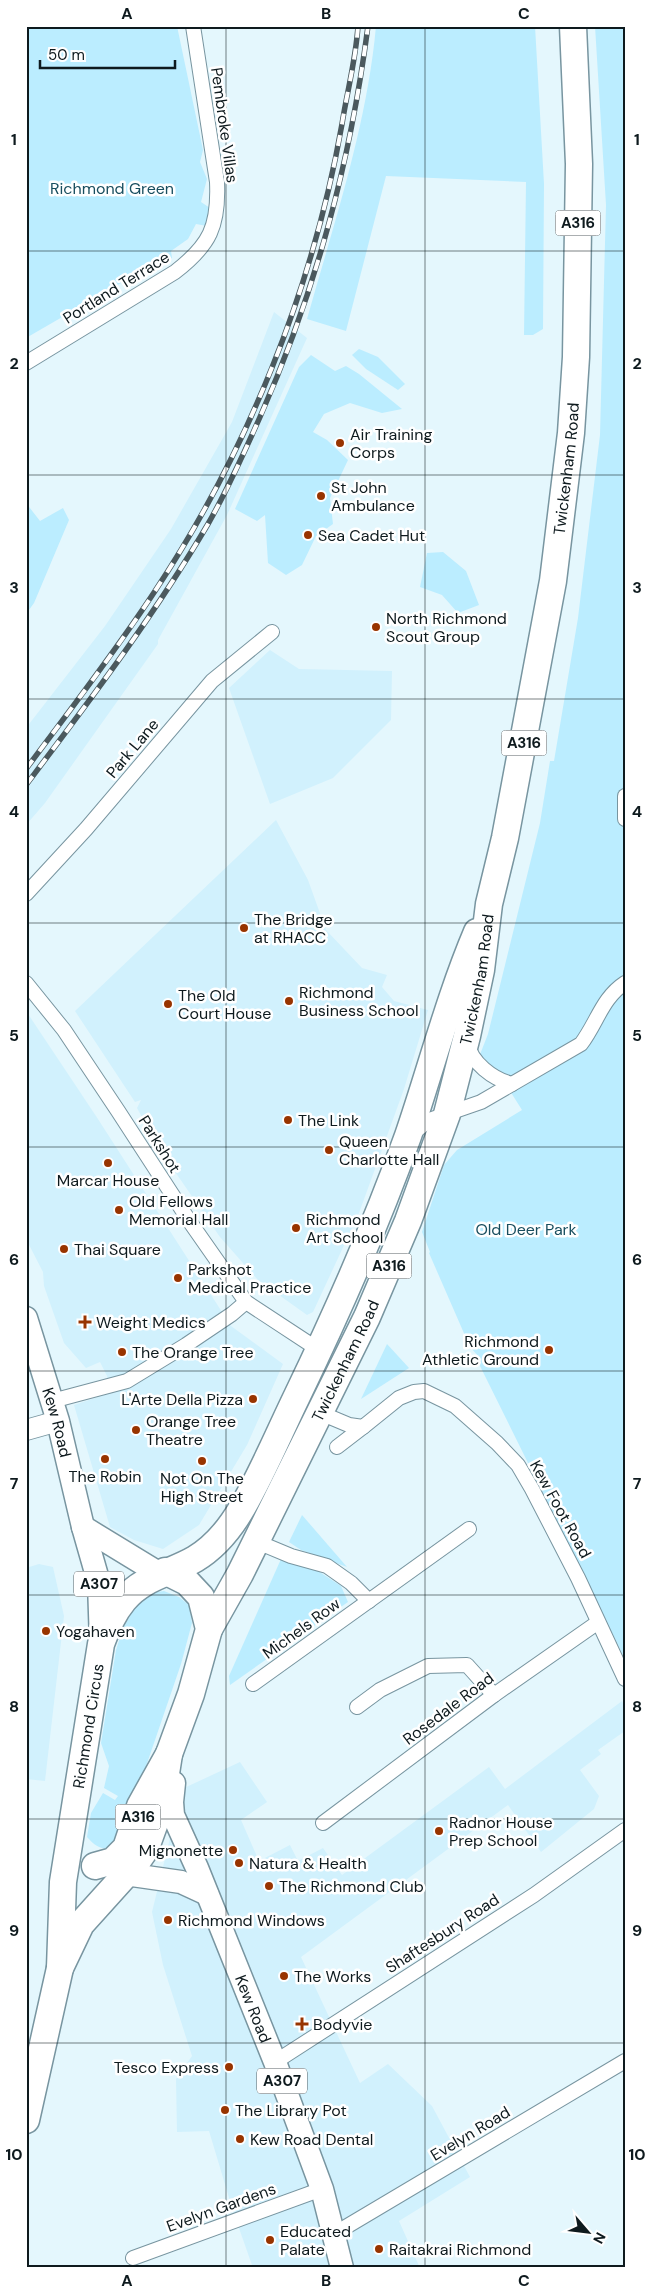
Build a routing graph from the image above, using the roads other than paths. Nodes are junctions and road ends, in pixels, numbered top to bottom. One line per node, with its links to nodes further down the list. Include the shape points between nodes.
1 (193, 26): 3 (street, Pembroke Villas, via 217,182 218,208)
2 (573, 26): 9 (highway, Twickenham Road / A316, via 579,164 576,357 571,433 562,518 543,639)
3 (213, 228): 4 (street, Portland Terrace, via 203,246 175,272)
4 (26, 363)
5 (272, 632): 8 (street, Park Lane, via 212,681)
6 (625, 796): 7 (street)
7 (625, 819)
8 (26, 894)
9 (489, 904): 12 (highway, Twickenham Road / A316, via 481,970); 15 (highway, Twickenham Road / A316, via 462,968)
10 (625, 982): 13 (street, via 599,1010 592,1030 581,1044)
11 (26, 983): 16 (street, Parkshot, via 69,1038)
12 (467, 1036): 13 (street, via 469,1049 480,1065 502,1081); 14 (highway, Twickenham Road / A316)
13 (512, 1084): 14 (street, via 480,1102)
14 (447, 1114): 15 (street, via 429,1120); 20 (highway, Twickenham Road / A316, via 367,1318)
15 (407, 1138): 18 (highway, Twickenham Road / A316, via 377,1220)
16 (246, 1302): 18 (street, Parkshot); 19 (street, via 127,1382)
17 (26, 1318): 19 (main road, Kew Road / A307)
18 (319, 1350): 27 (highway, Twickenham Road / A316, via 231,1525 220,1540 195,1559)
19 (55, 1411): 22 (street); 24 (main road, Kew Road / A307)
20 (318, 1412): 21 (street, via 349,1425); 26 (highway, Twickenham Road / A316)
21 (363, 1427): 23 (street); 29 (street, Kew Foot Road, via 399,1398 424,1391 455,1406 472,1420 518,1465 578,1578)
22 (26, 1430)
23 (337, 1447)
24 (83, 1527): 27 (main road, A307); 31 (main road, A307, via 99,1583)
25 (469, 1529): 28 (street, Michels Row)
26 (255, 1541): 28 (street, Michels Row, via 327,1566); 30 (highway, Twickenham Road / A316)
27 (162, 1572): 30 (highway, A316, via 187,1582 201,1597); 31 (highway, Richmond Circus / A316, via 124,1599)
28 (369, 1601): 33 (street, Michels Row)
29 (597, 1623): 32 (street, Kew Foot Road); 35 (street, Rosedale Road)
30 (209, 1629): 34 (highway, A316)
31 (101, 1644): 40 (highway, Richmond Circus / A316)
32 (625, 1679)
33 (253, 1684)
34 (191, 1694): 37 (highway, A316); 43 (main road, Kew Road / A307, via 172,1802 173,1815)
35 (494, 1695): 36 (street, via 467,1665 428,1666 380,1690); 38 (street, Rosedale Road)
36 (357, 1707)
37 (169, 1754): 41 (highway, A316, via 140,1806 126,1848 113,1861); 42 (highway, A316, via 161,1806 154,1827 145,1850)
38 (323, 1824)
39 (625, 1830): 45 (street, Shaftesbury Road, via 534,1895)
40 (71, 1843): 41 (highway, via 81,1859); 44 (highway, A316, via 62,1894)
41 (95, 1866): 42 (highway)
42 (125, 1874): 43 (main road, via 181,1882); 44 (highway, A316, via 80,1924)
43 (207, 1894): 45 (main road, Kew Road / A307)
44 (60, 1968): 47 (highway, A316)
45 (275, 2062): 48 (main road, Kew Road / A307)
46 (625, 2062): 49 (street, Evelyn Road)
47 (26, 2120)
48 (322, 2189): 49 (main road, Kew Road / A307); 50 (street, Evelyn Gardens)
49 (334, 2234): 51 (main road, Kew Road / A307)
50 (133, 2258)
51 (342, 2268)

